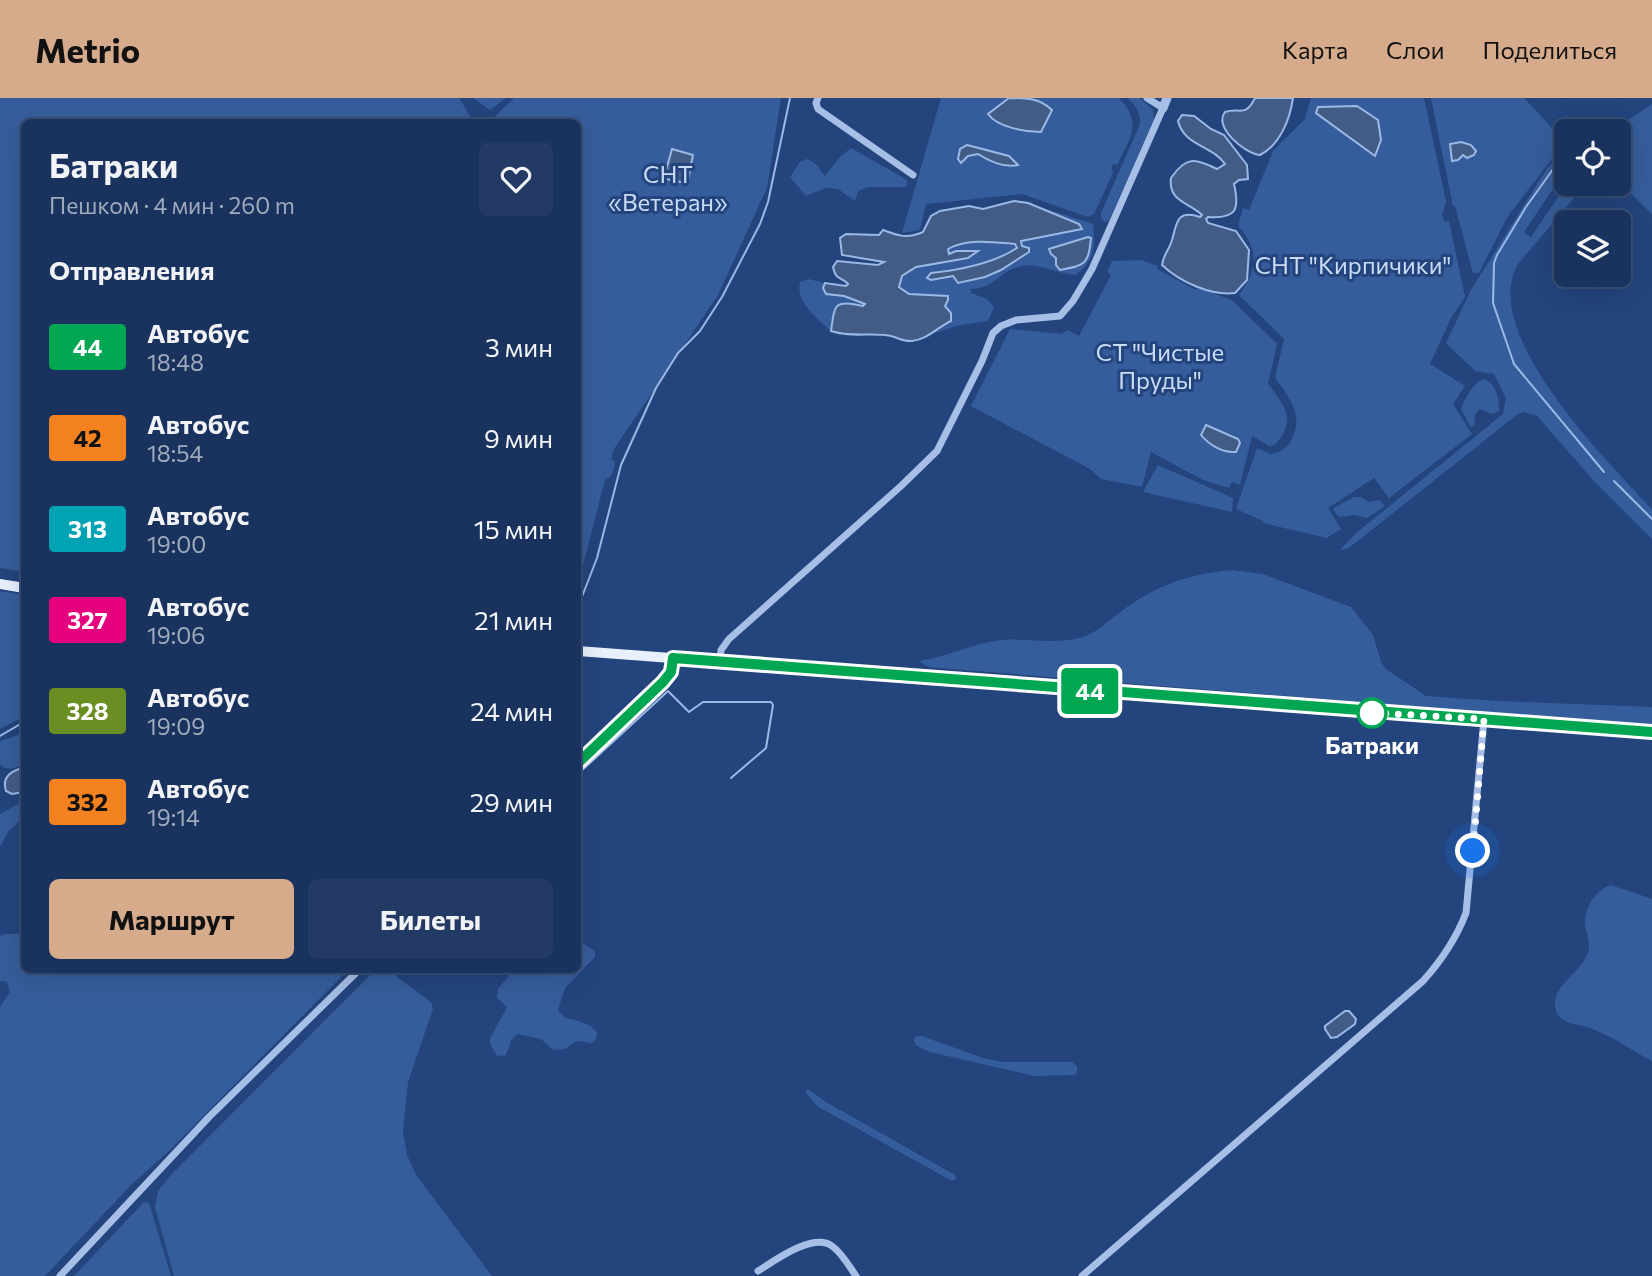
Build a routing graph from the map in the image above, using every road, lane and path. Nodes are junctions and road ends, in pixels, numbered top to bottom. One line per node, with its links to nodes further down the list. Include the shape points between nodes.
1 (1147, 98): 4 (street)
2 (1167, 98): 4 (street)
3 (817, 101): 5 (street, via 818,108)
4 (1163, 108): 10 (street, via 1092,269 1073,301 1060,316 1016,320 993,332 937,451 729,639)
5 (913, 175)
6 (0, 584): 7 (main road)
7 (21, 588)
8 (581, 651): 9 (main road)
9 (673, 658): 10 (main road); 13 (street, via 671,672 663,682)
10 (720, 662): 11 (main road)
11 (1484, 719): 12 (main road); 18 (street, via 1466,913 1437,965)
12 (1652, 732)
13 (581, 760)
14 (356, 973): 16 (street, via 209,1117)
15 (758, 1271): 17 (street, via 817,1241 833,1246)
16 (60, 1276)
17 (856, 1276)
18 (1082, 1276)

